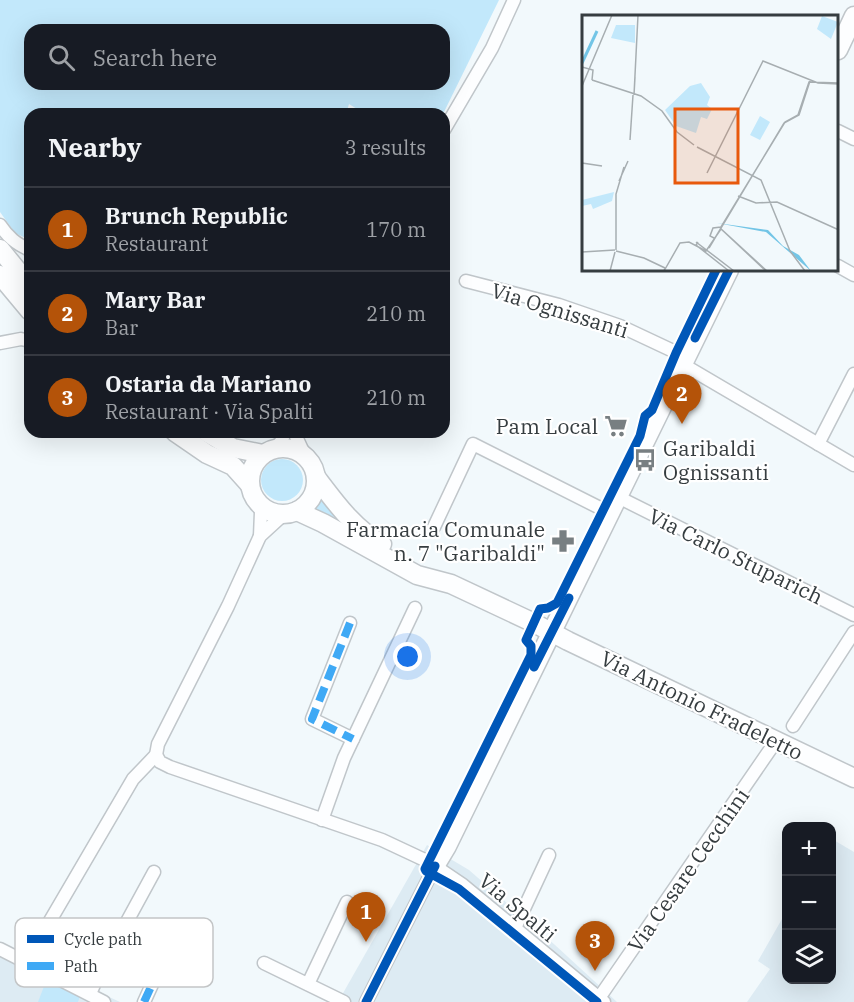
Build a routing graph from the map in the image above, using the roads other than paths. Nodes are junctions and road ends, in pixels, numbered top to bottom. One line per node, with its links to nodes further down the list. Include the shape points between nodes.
1 (513, 2): 4 (street, via 492,48)
2 (854, 16): 3 (main road)
3 (839, 46)
4 (450, 120)
5 (839, 132): 6 (street)
6 (854, 139)
7 (0, 225): 8 (street, via 8,237)
8 (24, 247)
9 (0, 249): 14 (main road)
10 (839, 267): 12 (street)
11 (728, 272): 19 (main road)
12 (854, 274)
13 (0, 275): 16 (main road)
14 (24, 279)
15 (466, 281): 19 (street, Via Ognissanti, via 620,326)
16 (24, 304)
17 (24, 340): 18 (street)
18 (0, 343)
19 (684, 360): 25 (street, Via Ognissanti); 32 (main road)
20 (854, 374): 25 (street)
21 (184, 438): 30 (main road, via 232,466)
22 (216, 438): 26 (main road, via 233,448)
23 (282, 438): 26 (street)
24 (297, 438): 27 (street)
25 (818, 444): 28 (street, Via Ognissanti)
26 (269, 451): 27 (main road, via 286,448); 30 (main road, via 252,468)
27 (305, 456): 29 (main road)
28 (854, 465)
29 (316, 477): 33 (main road, via 312,497); 36 (main road, via 362,530)
30 (250, 485): 31 (main road)
31 (259, 504): 33 (main road, via 274,513); 35 (street)
32 (614, 505): 34 (street, Via Carlo Stuparich, via 473,444); 38 (street, Via Carlo Stuparich); 40 (main road)
33 (290, 512): 35 (street); 36 (main road, via 323,523 417,575)
34 (434, 527)
35 (260, 536): 45 (street)
36 (451, 584): 40 (main road, Via Antonio Fradeletto)
37 (415, 608): 43 (street)
38 (854, 615)
39 (350, 623): 43 (street, via 312,719)
40 (551, 632): 44 (main road, Via Antonio Fradeletto); 49 (main road)
41 (854, 632): 42 (street)
42 (793, 726)
43 (353, 738): 47 (street)
44 (776, 741): 46 (main road, Via Antonio Fradeletto); 63 (street, Via Cesare Cecchini)
45 (156, 755): 47 (street, Via Spalti, via 170,767); 52 (street, via 133,779)
46 (854, 778)
47 (322, 820): 49 (street, Via Spalti, via 382,840)
48 (549, 855): 54 (street, Via Spalti)
49 (435, 866): 54 (street, Via Spalti); 67 (street)
50 (154, 872): 53 (street)
51 (346, 902): 58 (street)
52 (52, 918)
53 (129, 918)
54 (515, 928): 63 (street, Via Spalti)
55 (0, 949): 56 (street)
56 (15, 956)
57 (264, 963): 58 (street)
58 (308, 984): 66 (street)
59 (76, 987): 62 (street)
60 (93, 987): 62 (street)
61 (151, 987): 65 (street)
62 (90, 994): 64 (street)
63 (602, 1000)
64 (104, 1002)
65 (144, 1002)
66 (344, 1002)
67 (366, 1002)

